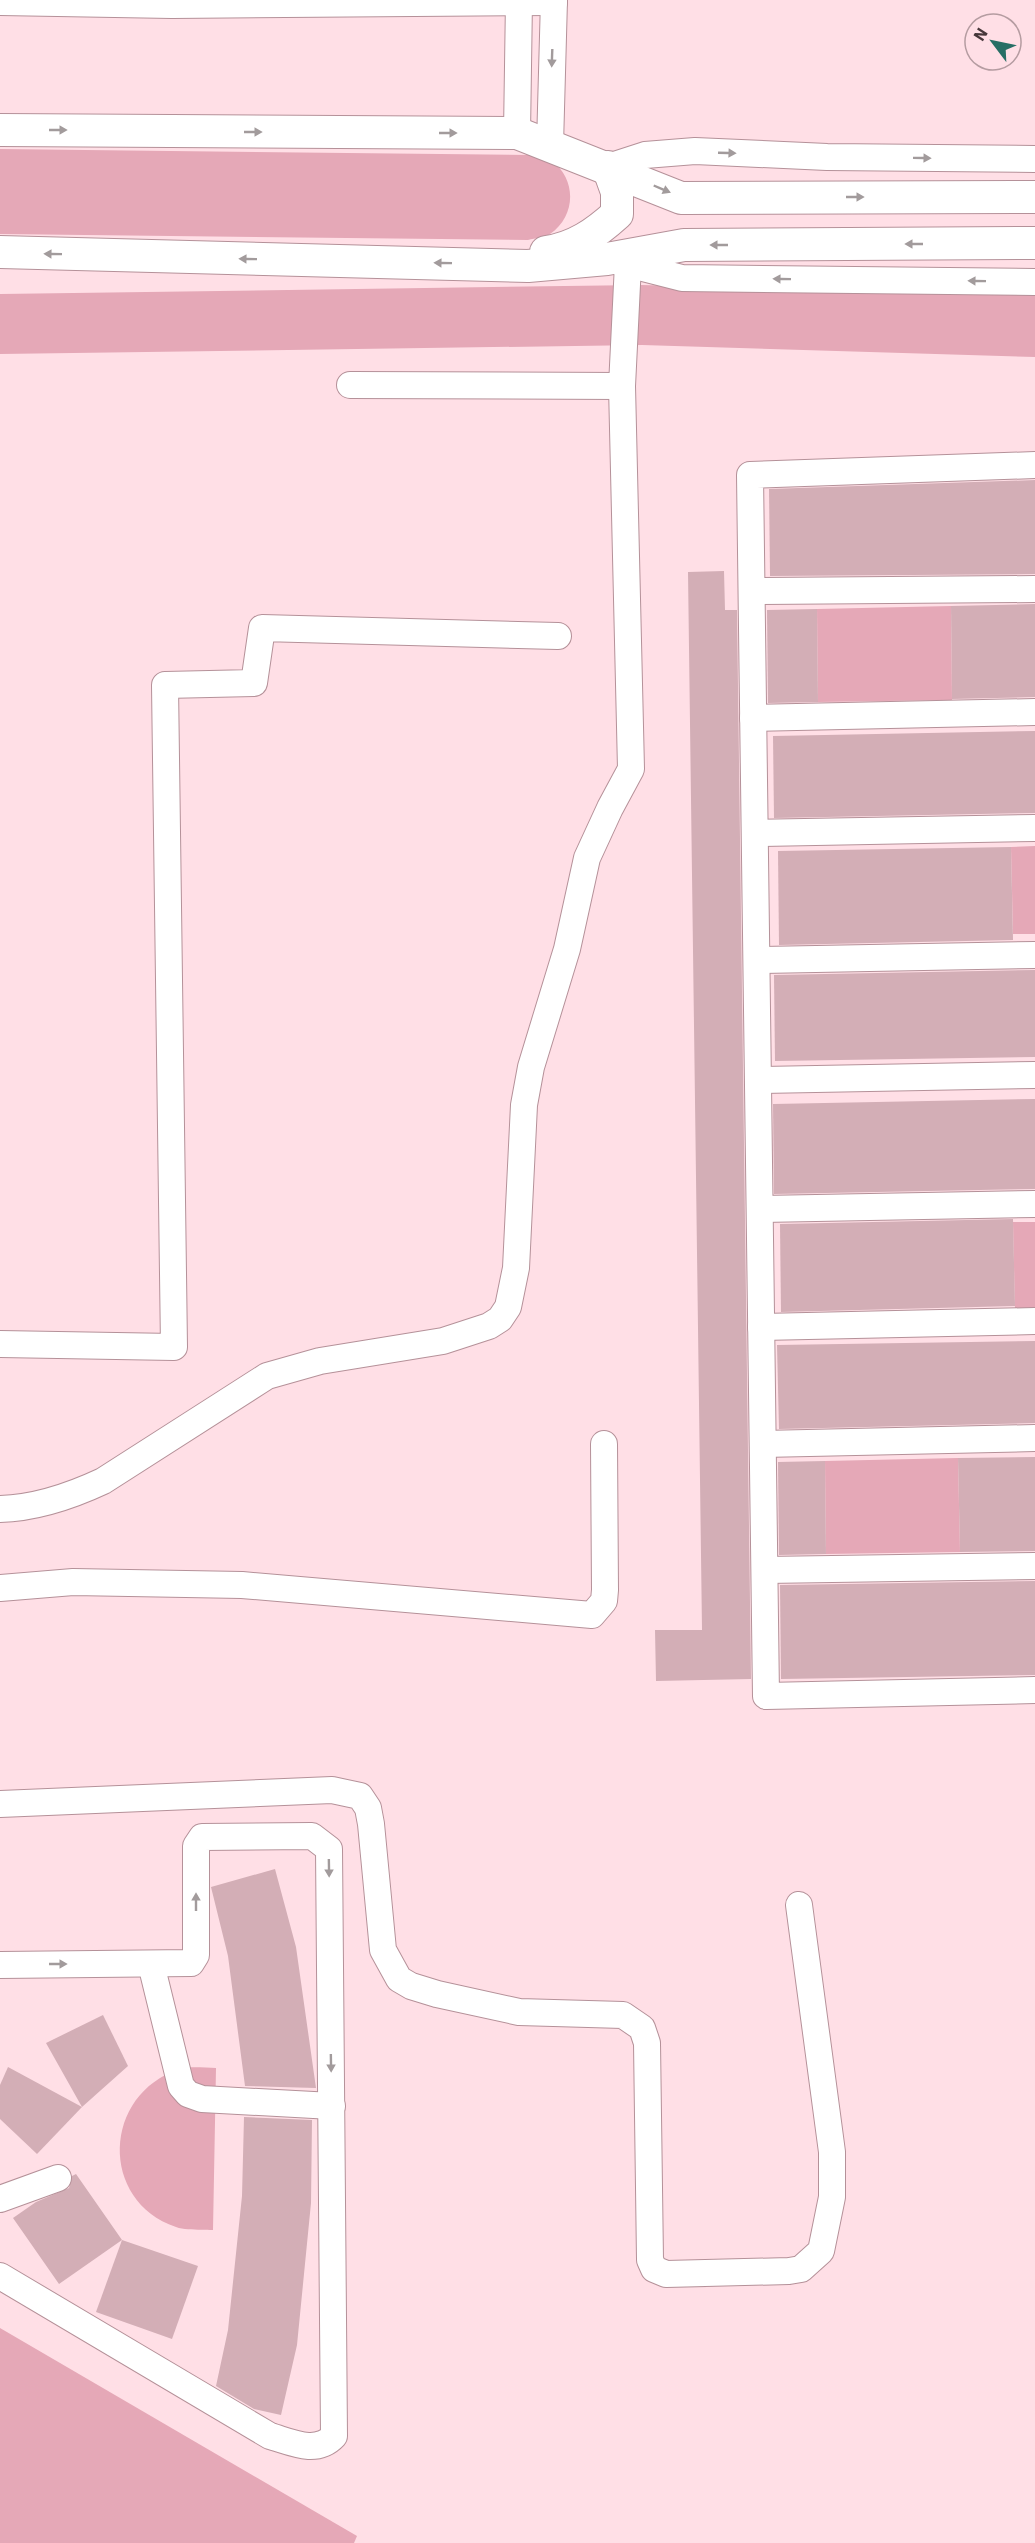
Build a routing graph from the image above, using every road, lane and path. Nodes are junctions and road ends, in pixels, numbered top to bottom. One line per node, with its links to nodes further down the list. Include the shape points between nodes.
1 (519, 1): 2 (street); 4 (street); 6 (street)
2 (554, 1): 7 (street, one-way to 7)
3 (0, 2): 4 (street)
4 (309, 2)
5 (0, 130): 6 (main road, one-way to 6)
6 (517, 133): 7 (main road)
7 (550, 145): 9 (main road)
8 (1035, 159): 9 (street, one-way to 8, via 645,154 695,151)
9 (608, 167): 10 (main road, one-way to 10, via 681,198); 14 (main road, via 616,192 617,214 601,230 566,249 510,257)
10 (1035, 197)
11 (1035, 243): 13 (main road, one-way to 13, via 684,245)
12 (0, 252): 14 (main road, one-way to 12)
13 (617, 261): 14 (main road); 15 (street, one-way to 13, via 682,278); 17 (street)
14 (491, 265)
15 (1035, 282)
16 (350, 385): 17 (street)
17 (622, 386): 38 (street, via 631,769 587,858 567,949 531,1067 524,1105 516,1268 508,1307 489,1326 443,1341 320,1361 267,1376 104,1481 47,1503)
18 (1035, 465): 20 (street, via 750,475)
19 (1035, 589): 20 (street)
20 (752, 591): 23 (street)
21 (558, 636): 34 (street, via 262,628 254,683 165,685 174,1347)
22 (1035, 712): 23 (street)
23 (753, 718): 25 (street)
24 (1035, 828): 25 (street)
25 (755, 833): 27 (street)
26 (1035, 955): 27 (street)
27 (757, 960): 29 (street)
28 (1035, 1075): 29 (street)
29 (758, 1080): 31 (street)
30 (1035, 1204): 31 (street)
31 (760, 1209): 33 (street)
32 (1035, 1321): 33 (street)
33 (761, 1327): 37 (street)
34 (0, 1344)
35 (1035, 1438): 37 (street)
36 (604, 1444): 41 (street, via 605,1590 604,1601 592,1615 242,1586 73,1582)
37 (763, 1444): 40 (street)
38 (0, 1509)
39 (1035, 1566): 40 (street)
40 (765, 1570): 42 (street, via 766,1696)
41 (0, 1588)
42 (1035, 1690)
43 (0, 1804): 44 (street, via 332,1790 360,1796 368,1808 371,1824 383,1950 399,1978 437,1994 519,2012 623,2015 642,2028 647,2043 650,2260 654,2269 666,2274 789,2271 801,2269 821,2251 832,2197 832,2152)
44 (799, 1905)
45 (152, 1964): 46 (street, one-way to 45); 47 (street, via 181,2086 188,2094 202,2099); 47 (street, one-way to 47, via 191,1963 196,1955 196,1846 202,1838 312,1836 322,1843 329,1849)
46 (0, 1965)
47 (332, 2106): 50 (street, via 335,2430 329,2442 319,2447 304,2446 270,2436)
48 (58, 2178): 49 (street)
49 (0, 2199)
50 (0, 2276)

